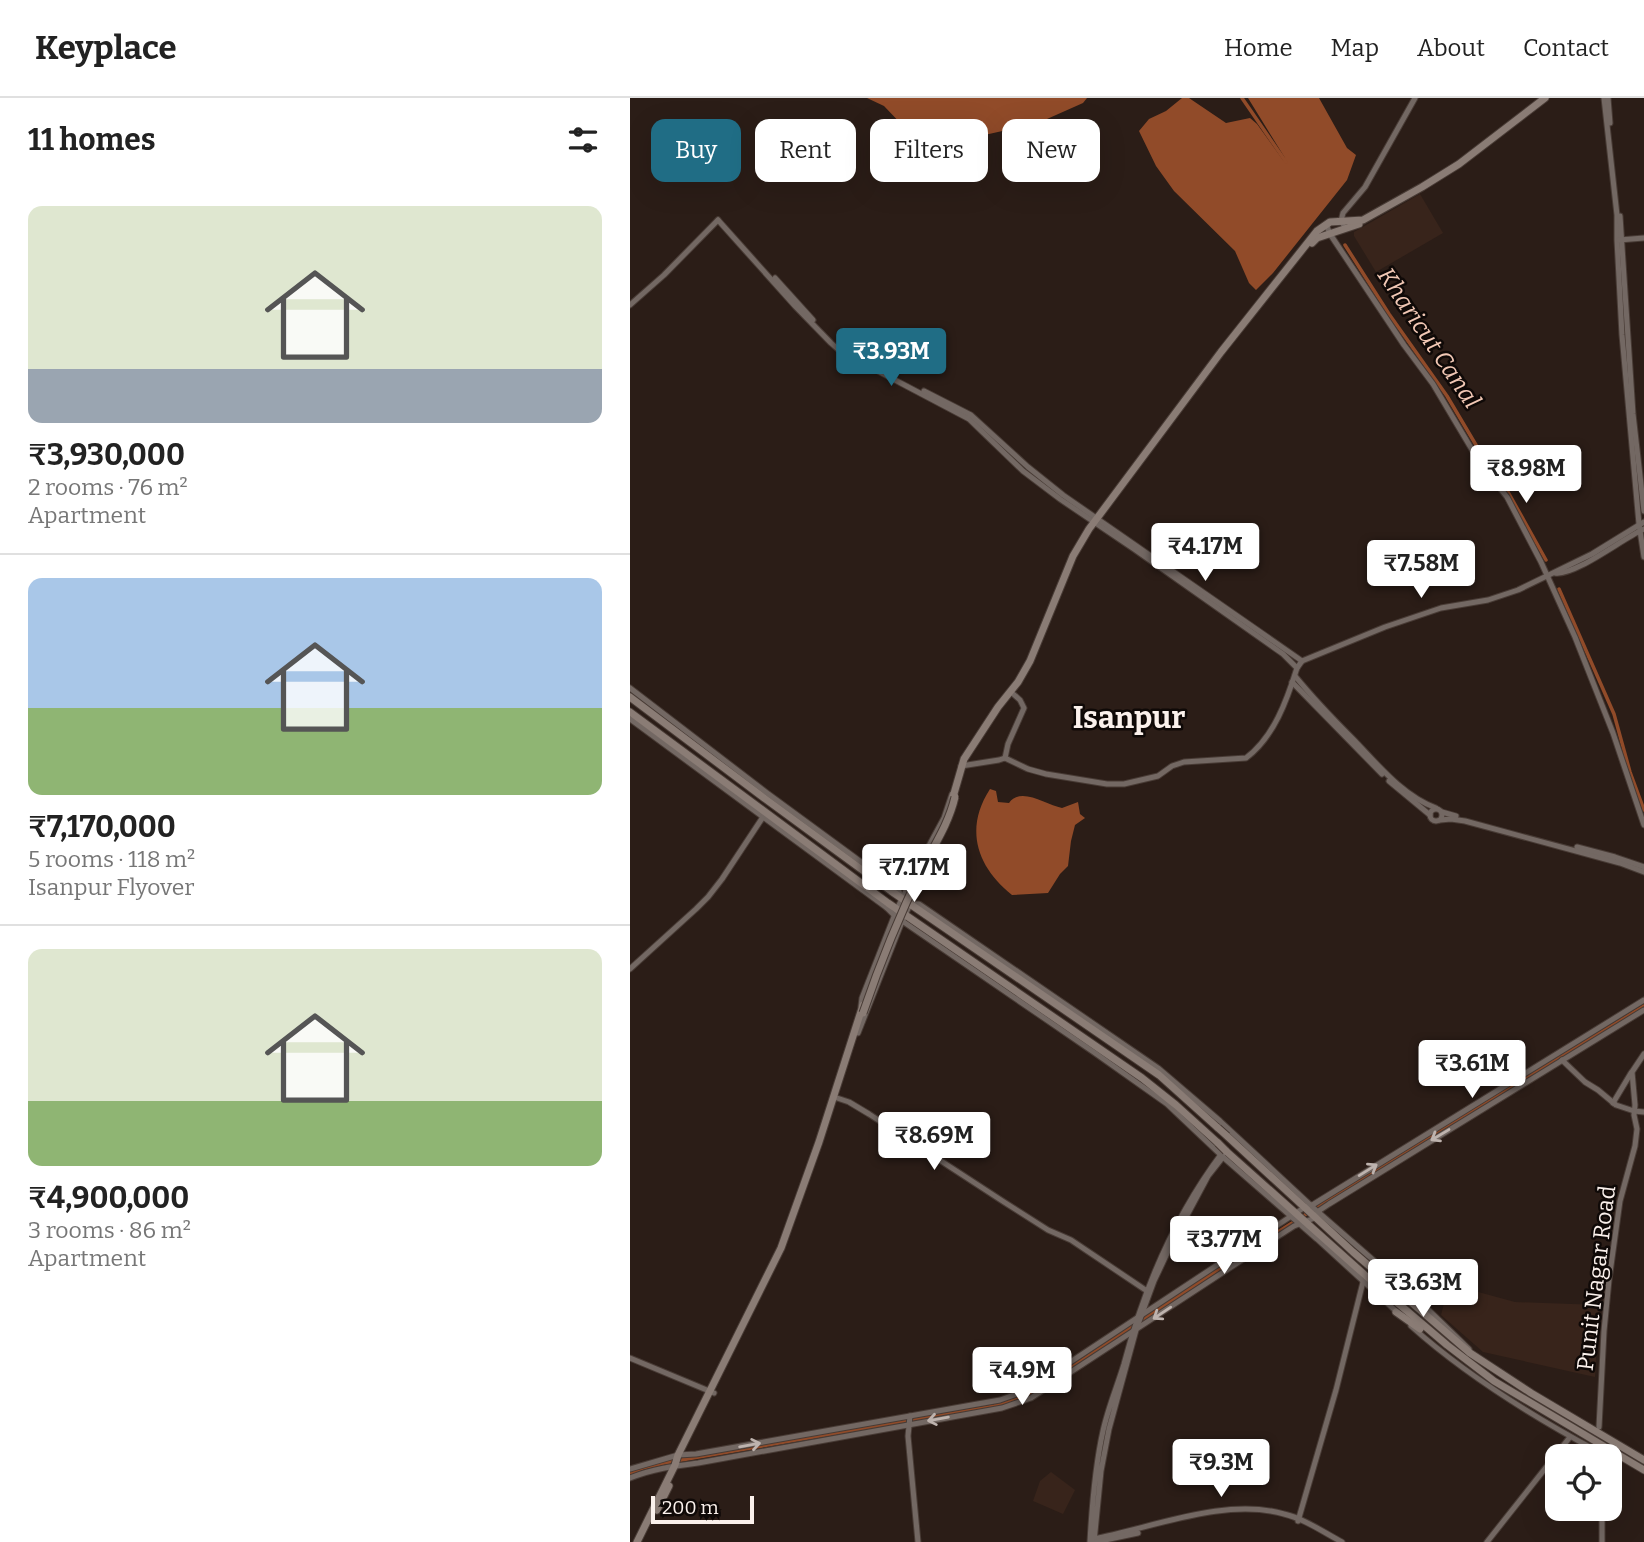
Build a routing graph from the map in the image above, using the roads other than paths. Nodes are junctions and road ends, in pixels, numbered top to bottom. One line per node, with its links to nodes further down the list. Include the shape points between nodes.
1 (1415, 98): 4 (street, via 1365,187 1343,214)
2 (1547, 98): 4 (main road, via 1461,166 1379,215)
3 (1606, 98): 8 (street)
4 (1343, 224): 5 (main road); 6 (main road)
5 (1326, 225): 6 (street); 11 (main road, via 1262,299)
6 (1330, 234): 11 (main road, via 1317,238 1296,262); 14 (street, via 1507,497)
7 (1644, 238): 8 (street)
8 (1620, 240): 10 (street); 12 (street, via 1622,335)
9 (630, 305): 11 (street, via 718,219 840,351 969,419 1023,471)
10 (1644, 510)
11 (1097, 522): 15 (street); 16 (street); 19 (main road, via 1062,584 1031,662)
12 (1642, 526): 13 (street); 14 (street)
13 (1644, 557)
14 (1547, 576): 15 (street, via 1488,600 1441,608 1385,627); 32 (street, via 1610,725)
15 (1302, 661): 16 (street)
16 (1297, 668): 17 (street)
17 (1293, 679): 23 (street, via 1277,721 1247,758 1184,762 1158,776 1124,784 1046,774); 27 (street, via 1391,778); 29 (street, via 1388,780)
18 (630, 688): 25 (street)
19 (1011, 692): 23 (street, via 1024,708); 24 (main road)
20 (630, 697): 25 (main road)
21 (630, 712): 28 (main road)
22 (630, 719): 28 (street)
23 (1005, 758): 24 (street)
24 (962, 766): 26 (main road)
25 (746, 781): 30 (main road)
26 (955, 794): 35 (street); 36 (street, via 951,821); 45 (main road, bridge, via 898,916); 45 (main road, bridge, via 947,822 900,917)
27 (1439, 810): 29 (street, via 1432,809); 31 (street); 33 (street)
28 (765, 815): 37 (main road); 37 (street); 39 (street, via 708,897)
29 (1430, 815): 31 (street, via 1434,821)
30 (800, 820): 35 (main road); 35 (street)
31 (1440, 820): 34 (street, via 1465,821)
32 (1644, 825)
33 (1644, 867)
34 (1644, 872)
35 (903, 896): 36 (main road); 37 (street)
36 (911, 902): 38 (street); 40 (main road); 40 (street)
37 (896, 913): 38 (main road); 45 (street, via 862,999)
38 (904, 918): 46 (street); 51 (main road); 59 (street, via 1167,1104)
39 (630, 969)
40 (1018, 975): 41 (main road); 42 (street)
41 (1039, 993): 42 (main road); 49 (main road)
42 (1052, 995): 58 (street, via 1158,1068)
43 (1644, 1000): 52 (street)
44 (1644, 1010): 48 (street)
45 (861, 1013): 46 (main road); 54 (main road)
46 (858, 1033): 54 (main road)
47 (1644, 1054): 50 (street)
48 (1562, 1060): 53 (street); 55 (street)
49 (1149, 1068): 51 (main road); 58 (main road)
50 (1632, 1072): 55 (street); 56 (street, Punit Nagar Road)
51 (1142, 1078): 59 (main road, bridge, via 1217,1143)
52 (1506, 1085): 53 (street); 60 (street, one-way to 52)
53 (1510, 1092): 61 (street, one-way to 61)
54 (835, 1099): 65 (street, via 869,1114); 71 (main road, via 785,1250)
55 (1613, 1102): 56 (street)
56 (1634, 1111): 57 (street); 76 (street, Punit Nagar Road, via 1635,1146 1620,1200 1609,1280)
57 (1644, 1112)
58 (1219, 1125): 59 (street); 60 (street); 60 (main road, bridge)
59 (1223, 1154): 62 (main road); 65 (street)
60 (1308, 1206): 61 (main road); 62 (street)
61 (1316, 1214): 63 (street); 69 (main road)
62 (1294, 1215): 63 (main road); 67 (street)
63 (1303, 1223): 64 (street); 68 (street, one-way to 68); 69 (main road)
64 (1363, 1282): 66 (street); 84 (street)
65 (1149, 1290): 67 (street)
66 (1396, 1312): 69 (main road, via 1454,1356); 77 (street, via 1462,1368)
67 (1140, 1316): 68 (street); 72 (street, via 1028,1391)
68 (1134, 1332): 75 (street, one-way to 75, via 1017,1404); 86 (street, via 1101,1471)
69 (1468, 1357): 80 (main road); 82 (main road, via 1494,1381)
70 (630, 1358): 71 (street)
71 (712, 1392): 79 (main road)
72 (1000, 1400): 73 (street); 74 (street)
73 (1002, 1407)
74 (910, 1416): 75 (street); 79 (street, one-way to 74)
75 (909, 1424): 79 (street); 88 (street)
76 (1599, 1427)
77 (1570, 1437): 78 (street); 90 (street)
78 (1584, 1444)
79 (679, 1459): 81 (street); 83 (street); 87 (main road)
80 (1644, 1460)
81 (630, 1469)
82 (1644, 1469)
83 (630, 1478)
84 (1299, 1520): 86 (street, via 1225,1511); 89 (street)
85 (1602, 1521): 91 (street)
86 (1093, 1541)
87 (639, 1542)
88 (918, 1542)
89 (1340, 1542)
90 (1487, 1542)
91 (1602, 1542)

